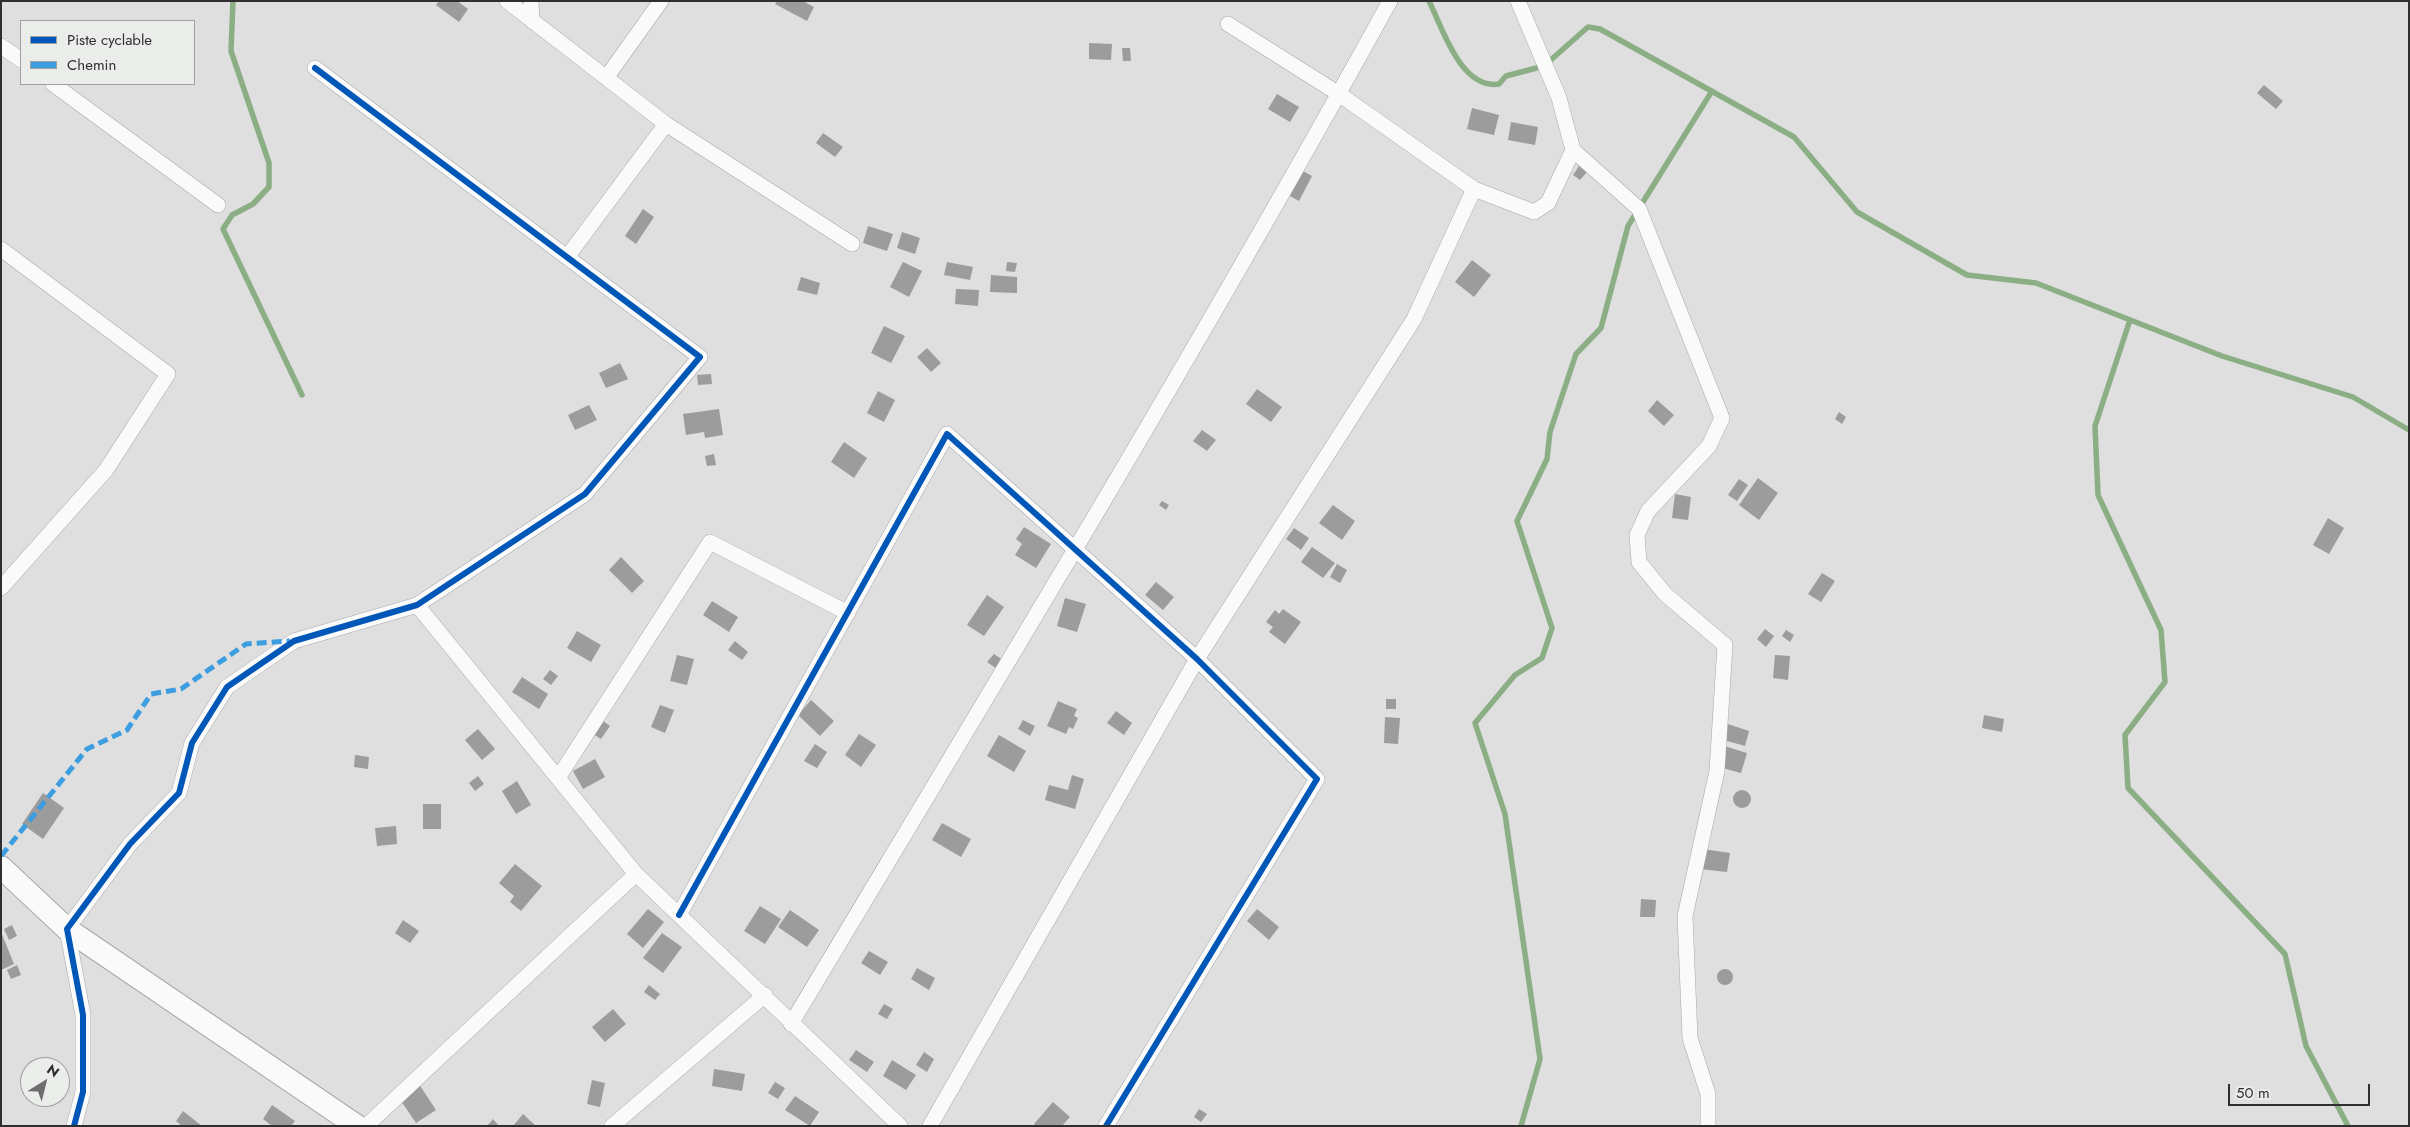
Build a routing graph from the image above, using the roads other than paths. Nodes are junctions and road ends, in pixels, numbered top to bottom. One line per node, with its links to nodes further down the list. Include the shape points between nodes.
1 (506, 1): 6 (street)
2 (531, 1): 6 (street)
3 (662, 1): 11 (street)
4 (1390, 1): 13 (street)
5 (1518, 1): 15 (street, via 1559,98)
6 (532, 21): 11 (street)
7 (1228, 24): 13 (street)
8 (1, 46): 9 (street)
9 (20, 59)
10 (315, 68): 20 (street)
11 (606, 78): 14 (street)
12 (54, 85): 17 (street)
13 (1339, 94): 16 (street); 21 (street)
14 (666, 124): 18 (street); 20 (street)
15 (1573, 150): 16 (street, via 1548,203 1534,212); 40 (street, via 1639,209 1722,418 1708,446 1648,511 1637,535 1639,562 1665,594 1725,645 1718,771 1686,916 1690,1038 1708,1094)
16 (1474, 190): 25 (street, via 1414,319)
17 (218, 206)
18 (852, 244)
19 (1, 248): 22 (street, via 168,374 106,470)
20 (566, 257): 23 (street, via 700,357 585,494)
21 (1075, 548): 24 (street, via 948,434); 25 (street); 32 (street)
22 (1, 588)
23 (417, 605): 26 (street); 30 (street, via 294,640 227,687 192,743 178,793 130,844)
24 (848, 613): 26 (street, via 710,542); 29 (street)
25 (1198, 659): 38 (street); 39 (street, via 1317,779)
26 (558, 778): 28 (street)
27 (1, 867): 30 (street)
28 (636, 874): 29 (street); 35 (street)
29 (680, 915): 31 (street)
30 (67, 930): 33 (street, via 83,1015 83,1092); 34 (street)
31 (765, 995): 32 (street); 36 (street)
32 (791, 1024): 37 (street)
33 (74, 1126)
34 (358, 1126)
35 (366, 1126)
36 (612, 1126)
37 (899, 1126)
38 (930, 1126)
39 (1106, 1126)
40 (1708, 1126)

